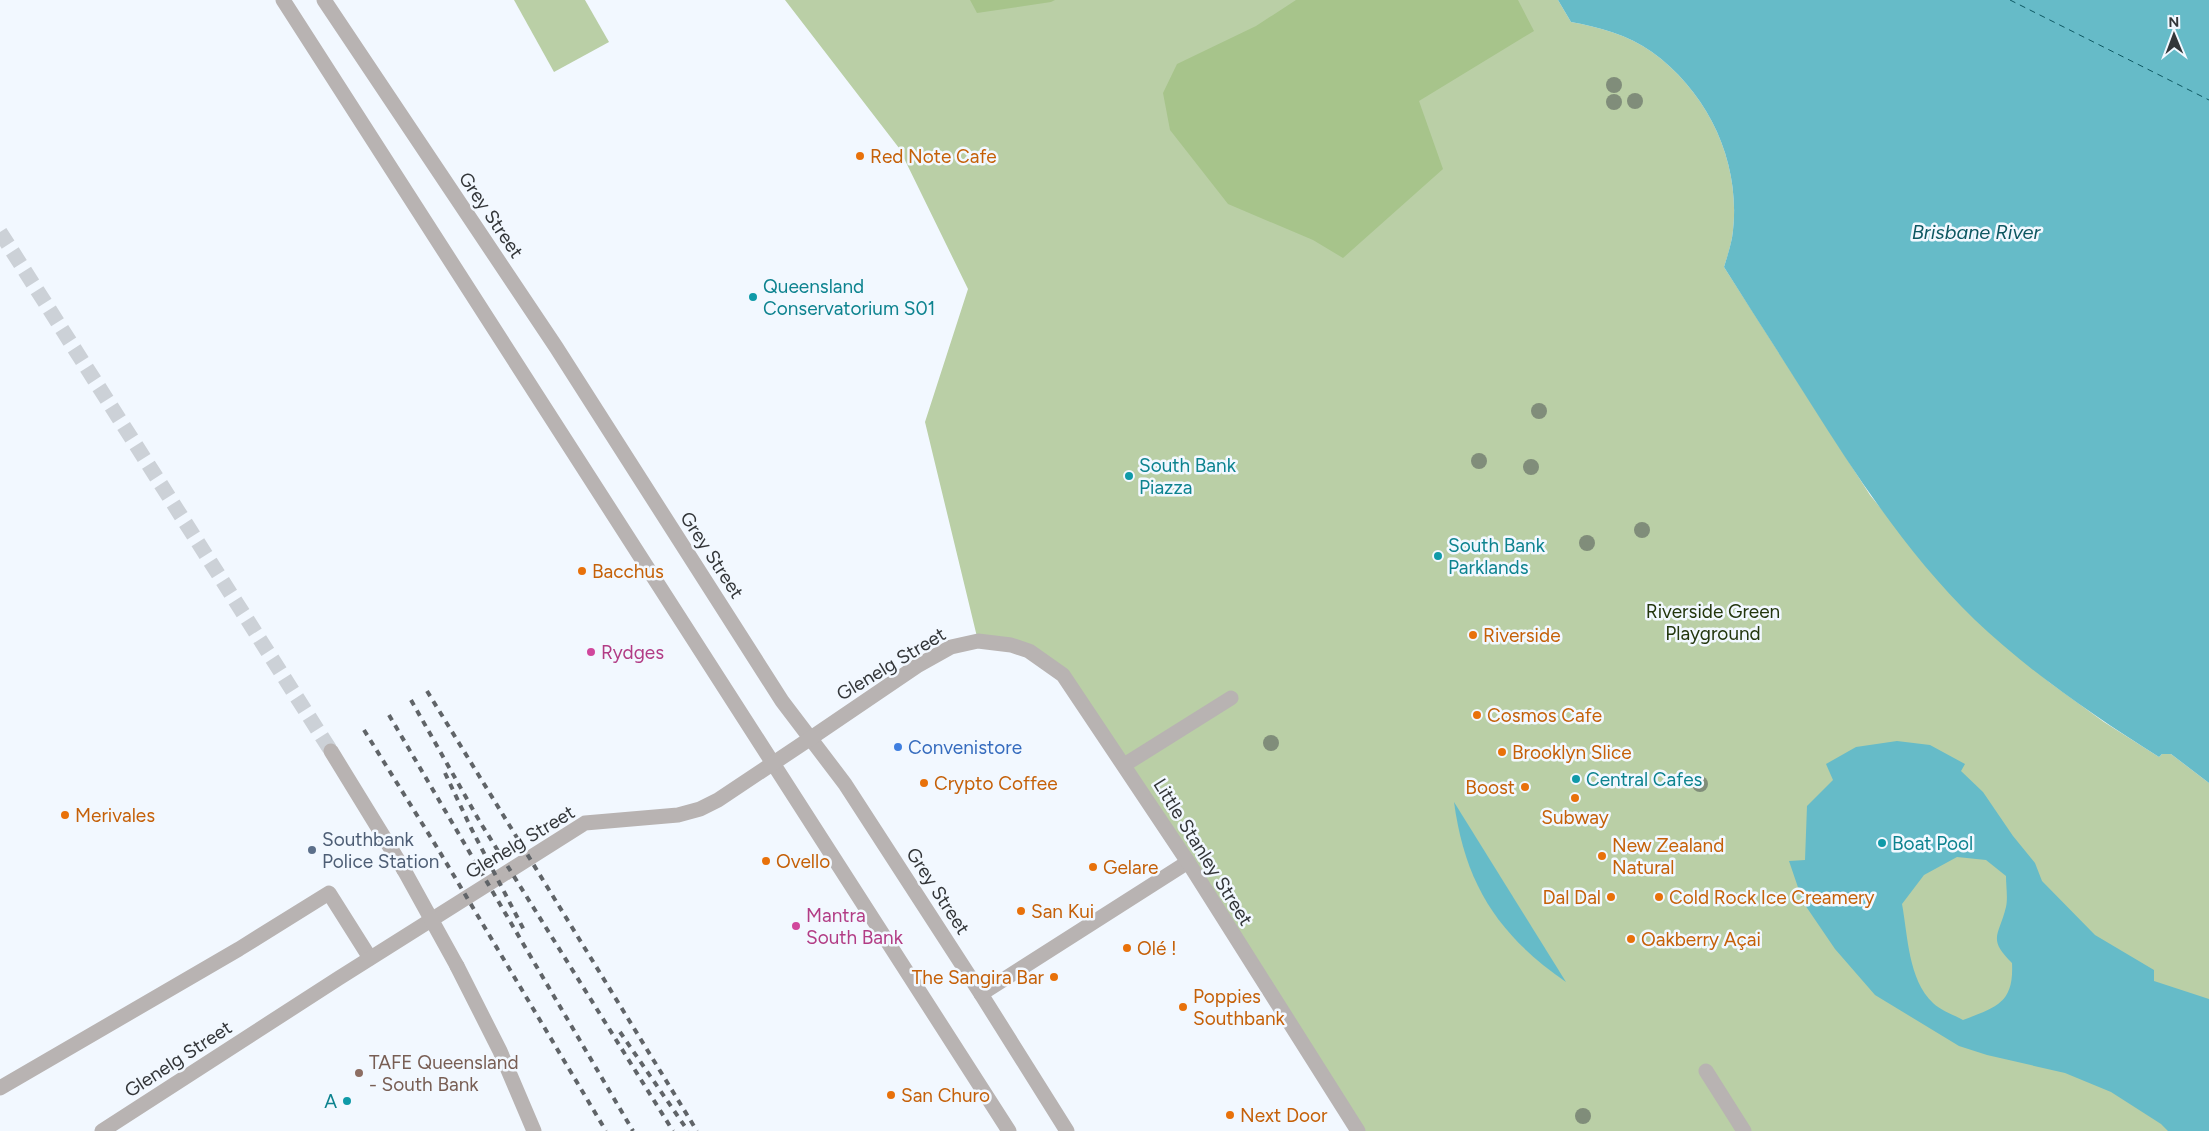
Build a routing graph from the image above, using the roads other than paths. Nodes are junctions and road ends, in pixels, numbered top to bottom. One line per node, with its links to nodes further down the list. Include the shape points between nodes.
1 (282, 0): 7 (street)
2 (324, 0): 5 (street, Grey Street, via 556,347 782,701)
3 (978, 641): 5 (street, Glenelg Street, via 951,647 917,666); 8 (street, Little Stanley Street, via 1029,651 1063,675)
4 (1230, 698): 8 (street)
5 (811, 738): 7 (street, Glenelg Street); 11 (street, Grey Street, via 845,784)
6 (331, 751): 15 (street, bridge, via 458,966 500,1051)
7 (774, 763): 10 (street, Glenelg Street, via 700,809 678,815 585,823); 16 (street)
8 (1124, 764): 9 (street, Little Stanley Street)
9 (1188, 862): 11 (street); 18 (street, Little Stanley Street)
10 (370, 958): 13 (street, via 329,893); 14 (street, Glenelg Street)
11 (981, 994): 17 (street, Grey Street)
12 (1706, 1071): 19 (street)
13 (0, 1088)
14 (102, 1131)
15 (534, 1131)
16 (1009, 1131)
17 (1067, 1131)
18 (1358, 1131)
19 (1744, 1131)

